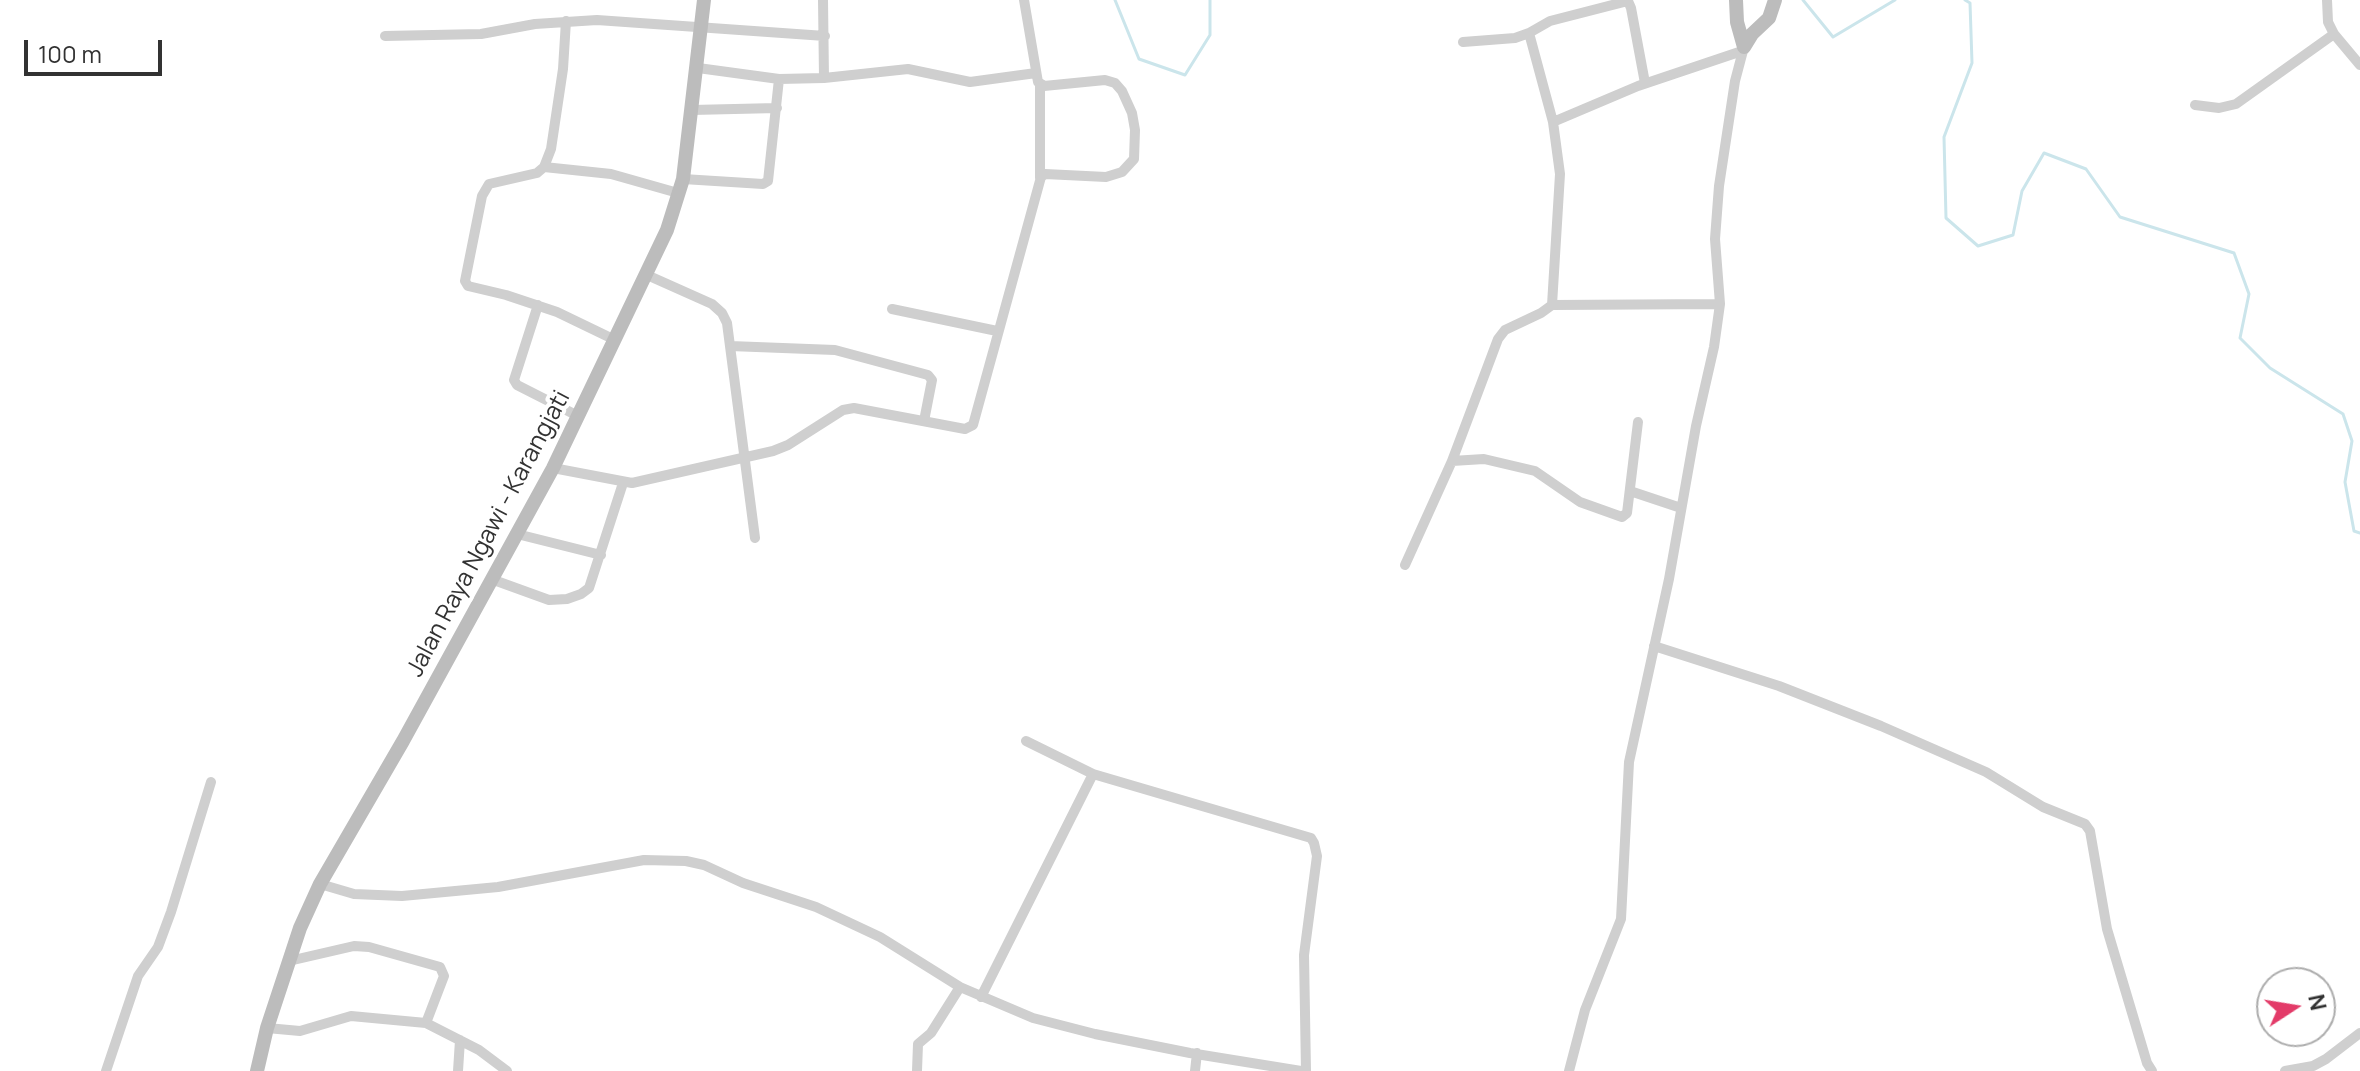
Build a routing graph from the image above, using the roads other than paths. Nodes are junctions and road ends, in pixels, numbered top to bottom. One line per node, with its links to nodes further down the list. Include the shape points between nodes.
1 (704, 0): 8 (street, Jalan Raya Ngawi - Karangjati)
2 (823, 0): 12 (street)
3 (1024, 0): 17 (street)
4 (1775, 0): 14 (street, via 1769,18)
5 (2327, 0): 10 (street)
6 (1736, 2): 14 (street)
7 (566, 21): 8 (street); 11 (street, via 481,34); 26 (street, via 555,127)
8 (702, 26): 12 (street); 16 (street, Jalan Raya Ngawi - Karangjati)
9 (1529, 33): 13 (street); 20 (street, via 1550,21 1628,1); 25 (street)
10 (2334, 34): 15 (street); 22 (street, via 2236,104)
11 (385, 36)
12 (825, 36): 18 (street)
13 (1463, 42)
14 (1743, 49): 20 (street); 30 (street, via 1719,186 1715,239)
15 (2360, 65)
16 (698, 68): 19 (street); 24 (street, Jalan Raya Ngawi - Karangjati)
17 (1036, 73): 18 (street, via 970,82 908,69); 21 (street)
18 (824, 78): 19 (street)
19 (779, 79): 23 (street)
20 (1645, 83): 25 (street)
21 (1040, 85): 27 (street); 27 (street, via 1115,83 1135,130 1134,159 1122,172)
22 (2195, 105)
23 (777, 108): 24 (street); 28 (street, via 768,181)
24 (692, 110): 28 (street, Jalan Raya Ngawi - Karangjati)
25 (1553, 122): 32 (street, via 1560,174)
26 (544, 167): 28 (street); 31 (street, via 489,184 465,281)
27 (1040, 178): 34 (street)
28 (680, 186): 29 (street, Jalan Raya Ngawi - Karangjati)
29 (647, 275): 35 (street, Jalan Raya Ngawi - Karangjati); 36 (street, via 712,304 727,323)
30 (1720, 304): 32 (street); 45 (street)
31 (538, 305): 35 (street); 37 (street, via 514,380)
32 (1552, 305): 41 (street, via 1514,323 1498,339)
33 (892, 309): 34 (street)
34 (997, 331): 38 (street, via 973,425 965,429)
35 (613, 339): 37 (street, Jalan Raya Ngawi - Karangjati)
36 (730, 346): 38 (street, via 835,350 928,375 932,380); 40 (street)
37 (578, 416): 42 (street, Jalan Raya Ngawi - Karangjati)
38 (924, 421): 40 (street, via 843,410 788,445)
39 (1638, 422): 44 (street)
40 (746, 459): 43 (street); 47 (street)
41 (1452, 461): 44 (street, via 1484,459 1535,471 1580,502 1620,517 1627,513); 49 (street)
42 (553, 468): 43 (street); 46 (street, Jalan Raya Ngawi - Karangjati)
43 (623, 483): 48 (street)
44 (1630, 491): 45 (street)
45 (1681, 508): 51 (street)
46 (517, 534): 48 (street); 50 (street, Jalan Raya Ngawi - Karangjati)
47 (755, 538)
48 (601, 555): 50 (street, via 589,588 567,599 549,600)
49 (1405, 565)
50 (491, 579): 55 (street, Jalan Raya Ngawi - Karangjati)
51 (1654, 646): 71 (street, via 1629,762 1621,919 1585,1010); 72 (street, via 1881,726 1986,772 2043,807 2085,824 2107,929)
52 (1026, 741): 53 (street)
53 (1093, 774): 58 (street); 70 (street, via 1311,838 1317,856 1304,955)
54 (211, 782): 64 (street, via 171,912 158,947 138,976)
55 (320, 884): 56 (street, Jalan Raya Ngawi - Karangjati); 57 (street, via 354,894 402,896 498,887 644,860 686,861 828,913 880,937)
56 (289, 961): 59 (street, via 354,946 440,967 444,976); 60 (street, Jalan Raya Ngawi - Karangjati)
57 (960, 987): 58 (street); 68 (street, via 918,1044)
58 (981, 997): 63 (street, via 1033,1018)
59 (426, 1023): 60 (street, via 351,1016 300,1031); 62 (street)
60 (267, 1028): 65 (street, Jalan Raya Ngawi - Karangjati)
61 (2360, 1033): 73 (street, via 2313,1066)
62 (460, 1040): 66 (street); 67 (street)
63 (1197, 1053): 69 (street); 70 (street)
64 (106, 1071)
65 (257, 1071)
66 (458, 1071)
67 (507, 1071)
68 (917, 1071)
69 (1195, 1071)
70 (1304, 1071)
71 (1569, 1071)
72 (2152, 1071)
73 (2285, 1071)

